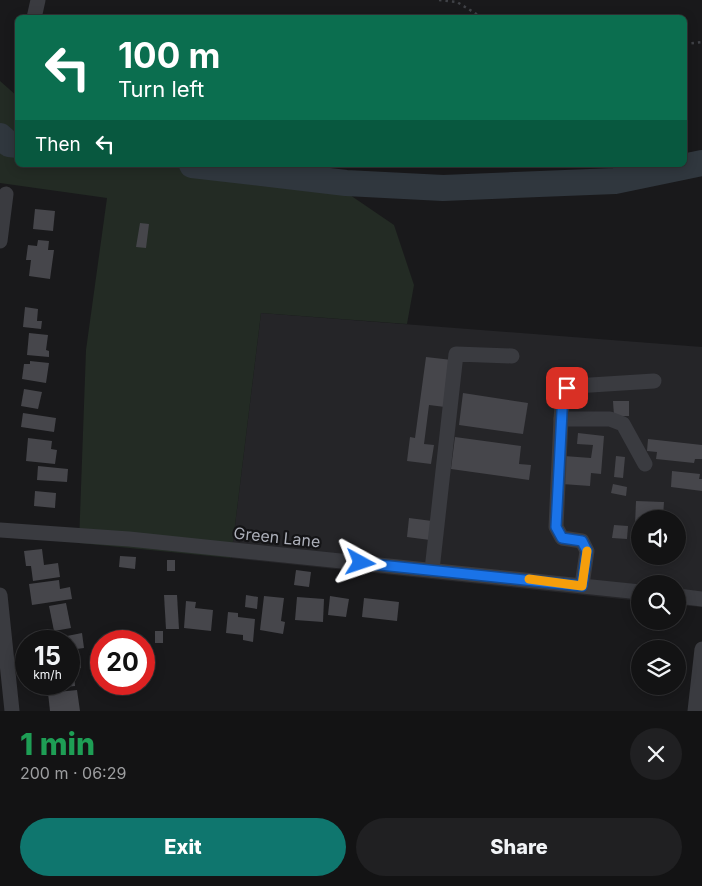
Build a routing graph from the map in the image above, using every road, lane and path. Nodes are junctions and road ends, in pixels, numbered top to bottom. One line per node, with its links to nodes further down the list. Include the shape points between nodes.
1 (38, 0): 3 (street)
2 (438, 0): 4 (path, via 458,2)
3 (35, 15)
4 (478, 15)
5 (702, 42): 6 (path)
6 (687, 44)
7 (6, 194): 8 (street)
8 (0, 240)
9 (512, 356): 14 (street, via 456,354)
10 (654, 381): 11 (street, via 567,388 563,392)
11 (561, 419): 12 (street, via 610,419 622,424); 15 (street, via 556,527 562,538 582,541 587,551)
12 (644, 464)
13 (0, 530): 14 (street, Green Lane, via 129,539)
14 (432, 570): 15 (street, Green Lane)
15 (582, 586): 16 (street, Green Lane)
16 (631, 591)
17 (0, 595): 21 (street)
18 (686, 597): 19 (street)
19 (702, 599)
20 (702, 649): 22 (street)
21 (12, 711)
22 (695, 711)

